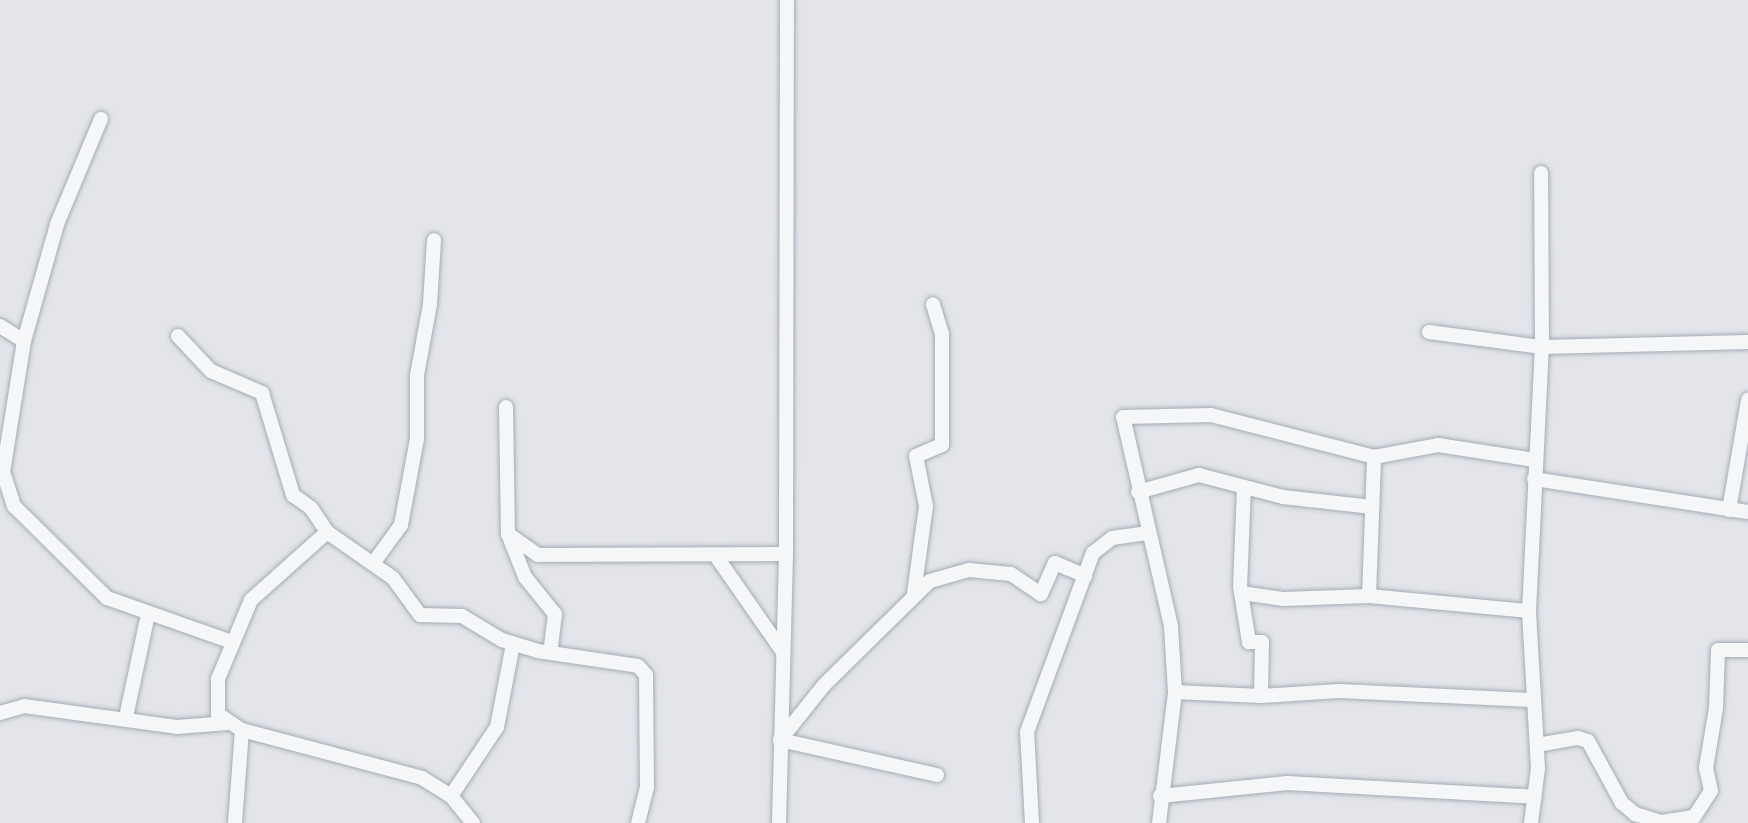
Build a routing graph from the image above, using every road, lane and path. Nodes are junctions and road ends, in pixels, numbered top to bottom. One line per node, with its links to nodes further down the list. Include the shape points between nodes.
1 (787, 0): 27 (street)
2 (101, 119): 9 (street, via 57,224)
3 (1541, 173): 11 (street)
4 (434, 240): 29 (street, via 430,304 417,375 417,439 401,525)
5 (933, 304): 31 (street, via 942,334 942,445 916,456 926,506)
6 (0, 326): 9 (street)
7 (1429, 332): 11 (street)
8 (178, 336): 24 (street, via 211,371 262,393 285,482)
9 (24, 341): 14 (street)
10 (1748, 342): 11 (street)
11 (1542, 347): 16 (street)
12 (1748, 400): 22 (street)
13 (506, 407): 26 (street)
14 (6, 409): 17 (street)
15 (1374, 457): 16 (street, via 1438,445); 20 (street, via 1211,415 1127,413 1122,423); 21 (street)
16 (1535, 460): 18 (street)
17 (1, 471): 35 (street, via 7,492 26,521 107,598)
18 (1534, 479): 22 (street); 34 (street)
19 (1244, 488): 20 (street, via 1199,475); 21 (street); 32 (street, via 1238,542)
20 (1138, 492): 25 (street)
21 (1372, 507): 33 (street)
22 (1729, 510): 23 (street)
23 (1748, 512)
24 (327, 532): 29 (street); 36 (street, via 251,600)
25 (1147, 533): 30 (street, via 1100,543); 41 (street, via 1171,626)
26 (508, 534): 28 (street, via 538,555); 40 (street, via 525,577 555,614)
27 (786, 554): 28 (street); 39 (street)
28 (716, 556): 39 (street)
29 (374, 562): 37 (street, via 420,615 462,616)
30 (1085, 576): 31 (street, via 1055,563 1041,594 1011,574 969,570 930,581); 57 (street, via 1024,744)
31 (914, 593): 47 (street)
32 (1241, 593): 33 (street, via 1283,599); 42 (street, via 1249,642 1262,642)
33 (1369, 596): 34 (street)
34 (1529, 611): 43 (street)
35 (148, 614): 36 (street); 45 (street)
36 (232, 642): 46 (street, via 214,701)
37 (513, 644): 40 (street); 50 (street, via 497,727)
38 (1748, 650): 48 (street, via 1718,650 1706,768 1711,791 1694,817 1661,822 1635,814 1622,803 1588,741)
39 (783, 652): 47 (street)
40 (550, 653): 55 (street, via 632,664 646,675 646,798)
41 (1175, 692): 42 (street); 51 (street)
42 (1261, 696): 43 (street, via 1339,691)
43 (1531, 700): 48 (street)
44 (0, 713): 45 (street, via 24,706)
45 (126, 717): 46 (street, via 177,727)
46 (235, 727): 50 (street, via 404,771); 53 (street)
47 (780, 740): 49 (street); 56 (street)
48 (1537, 745): 52 (street)
49 (937, 775)
50 (451, 796): 54 (street)
51 (1160, 796): 52 (street, via 1287,783); 58 (street)
52 (1535, 797): 59 (street)
53 (235, 823)
54 (473, 823)
55 (638, 823)
56 (779, 823)
57 (1032, 823)
58 (1159, 823)
59 (1531, 823)

